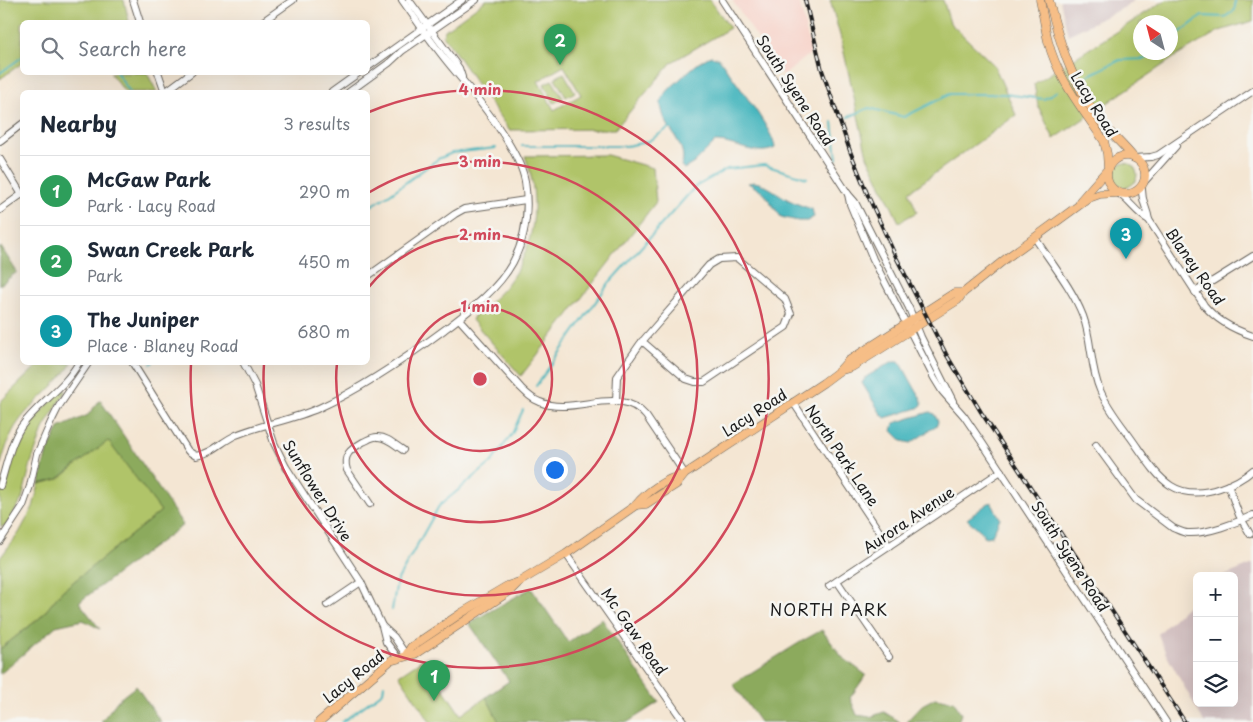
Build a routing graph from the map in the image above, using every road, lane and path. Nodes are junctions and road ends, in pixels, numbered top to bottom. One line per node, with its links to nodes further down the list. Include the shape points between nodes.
1 (134, 0): 10 (street)
2 (293, 0): 11 (street)
3 (402, 0): 12 (street)
4 (409, 0): 12 (street)
5 (462, 0): 12 (street)
6 (476, 0): 13 (street)
7 (722, 0): 32 (street, South Syene Road)
8 (1040, 0): 28 (main road, Lacy Road, via 1055,61 1073,97 1104,141)
9 (1049, 0): 26 (main road, Lacy Road, via 1076,84 1098,118)
10 (139, 20)
11 (265, 20)
12 (425, 27): 13 (street); 14 (street)
13 (429, 33): 21 (street); 34 (street, via 519,162)
14 (370, 66)
15 (159, 75): 18 (street)
16 (188, 75): 19 (street)
17 (356, 75): 20 (street)
18 (164, 90)
19 (168, 90)
20 (335, 90)
21 (352, 90)
22 (1253, 90): 25 (street)
23 (20, 126): 24 (street)
24 (0, 141)
25 (1180, 141): 26 (street, via 1158,155); 29 (street)
26 (1134, 158): 28 (main road, via 1116,159); 29 (main road, via 1144,170)
27 (0, 159): 30 (street)
28 (1108, 169): 31 (main road, via 1109,184); 36 (main road, Lacy Road)
29 (1143, 184): 31 (main road, via 1132,193); 37 (street, Blaney Road, via 1142,202)
30 (20, 191)
31 (1118, 193): 36 (main road, Lacy Road, via 1089,198); 37 (street, Blaney Road)
32 (848, 194): 43 (street, South Syene Road, via 866,223); 43 (street, South Syene Road, via 873,259)
33 (20, 195): 35 (street)
34 (526, 200): 40 (street, via 464,209); 42 (street, via 526,223 513,262 496,286)
35 (0, 210)
36 (1072, 210): 38 (main road, Lacy Road)
37 (1149, 220): 41 (street, Blaney Road)
38 (1035, 238): 43 (main road, Lacy Road, via 962,293 954,293); 59 (street, via 1083,316 1100,392 1155,472 1172,487 1191,493)
39 (1253, 256): 41 (street)
40 (370, 275)
41 (1195, 292): 44 (street, Blaney Road, via 1212,314)
42 (459, 318): 50 (street, via 531,398 540,403 566,407); 52 (street, via 400,362 360,386 320,408)
43 (911, 325): 51 (main road, Lacy Road, via 848,361 839,371); 56 (street, South Syene Road, via 955,404)
44 (1253, 336)
45 (642, 342): 45 (street, via 709,265 719,259 737,258 785,299 791,314 786,327 704,382 686,379); 50 (street, via 617,377)
46 (77, 365): 58 (street, via 20,430)
47 (86, 365): 64 (street, via 51,422 37,454 23,506)
48 (134, 365): 52 (street, via 188,451 196,456 206,454 235,436)
49 (245, 365): 52 (street, Sunflower Drive)
50 (616, 401): 57 (street, via 633,404 644,413)
51 (794, 402): 57 (main road, Lacy Road); 65 (street, North Park Lane)
52 (268, 425): 68 (street, Sunflower Drive, via 286,467)
53 (1096, 445): 62 (street, via 1136,500 1173,528 1188,533 1232,525)
54 (402, 450): 60 (street, via 385,438 374,437 347,453 347,470)
55 (1253, 470): 59 (street)
56 (1001, 471): 65 (street, Aurora Avenue); 75 (street, South Syene Road)
57 (684, 475): 66 (main road, Lacy Road, via 642,497 636,506)
58 (0, 486)
59 (1228, 486): 62 (street)
60 (370, 504)
61 (1253, 516): 62 (street)
62 (1242, 520): 63 (street)
63 (1250, 534)
64 (1, 537)
65 (889, 546): 67 (street, Aurora Avenue)
66 (566, 554): 71 (main road, Lacy Road, via 519,582 415,654); 74 (street, Mc Gaw Road)
67 (837, 581): 69 (street, Aurora Avenue); 72 (street)
68 (361, 582): 70 (street); 71 (street, Sunflower Drive, via 382,626 394,637)
69 (829, 586)
70 (327, 605)
71 (402, 657): 73 (main road, Lacy Road, via 368,679)
72 (889, 657)
73 (319, 722)
74 (684, 722)
75 (1166, 722)

